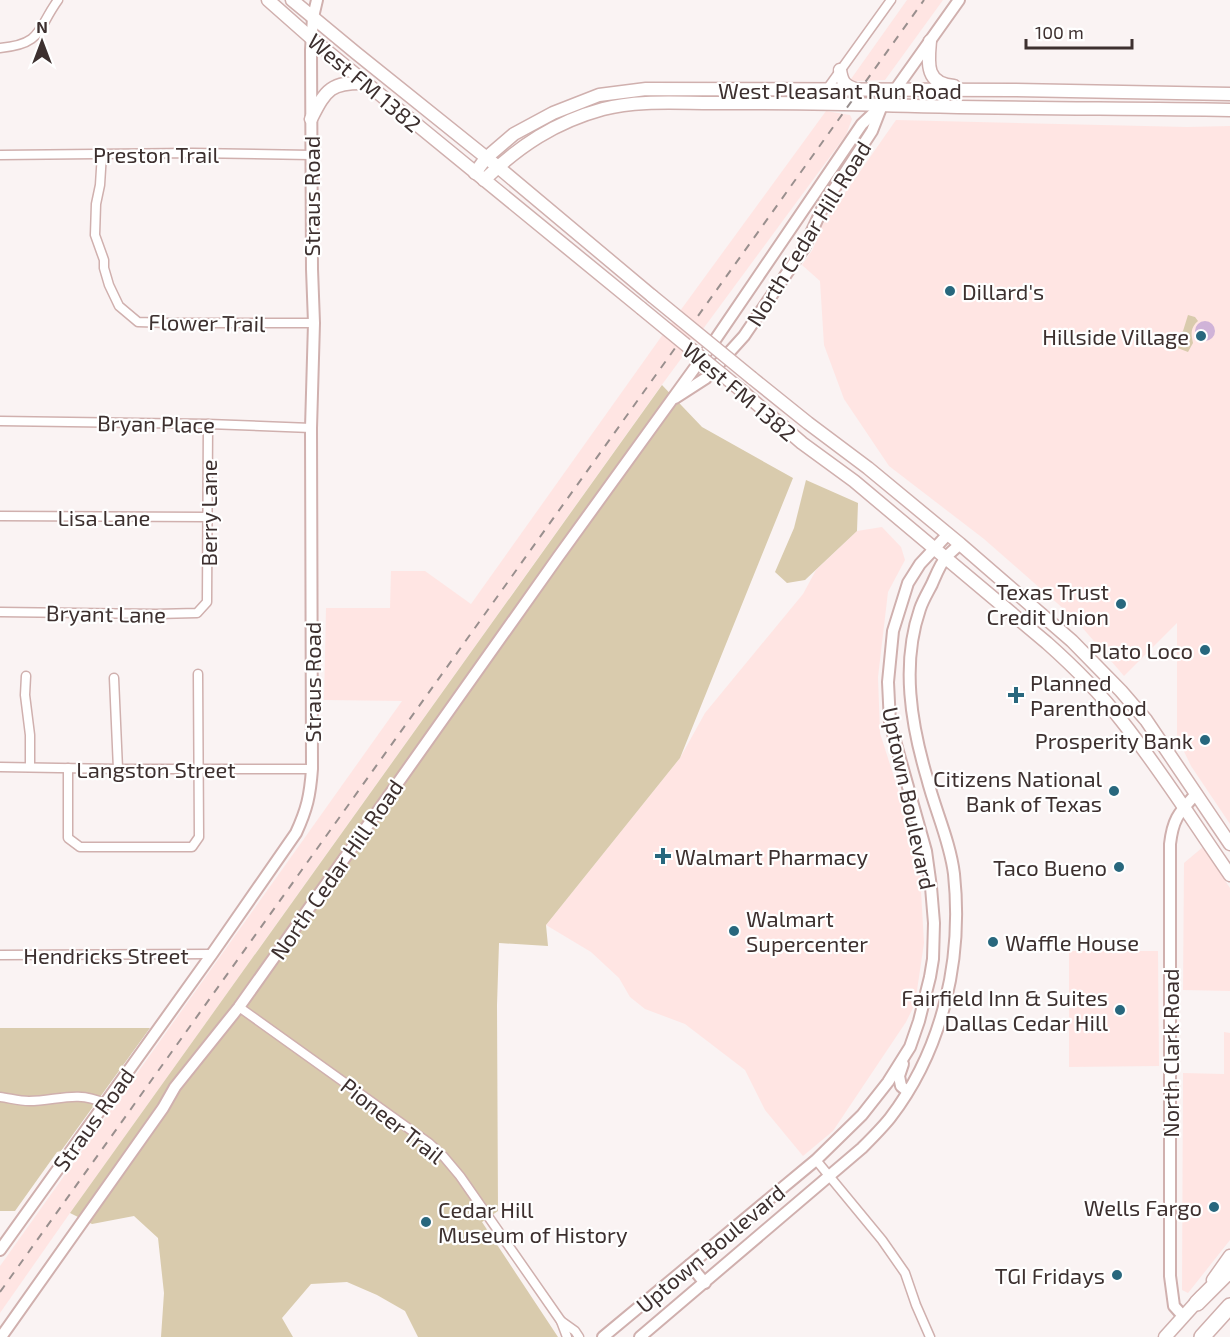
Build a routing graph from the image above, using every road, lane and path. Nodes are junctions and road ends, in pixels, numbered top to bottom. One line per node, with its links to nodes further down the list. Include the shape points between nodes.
1 (58, 0): 11 (street, via 30,41)
2 (268, 0): 9 (main road, West FM 1382)
3 (292, 0): 8 (main road, West FM 1382)
4 (308, 0): 8 (street)
5 (317, 0): 8 (street)
6 (891, 0): 12 (street)
7 (959, 0): 10 (street, North Cedar Hill Road)
8 (313, 17): 9 (street, Straus Road); 26 (main road, West FM 1382)
9 (311, 38): 13 (main road, West FM 1382); 22 (street, Straus Road)
10 (930, 41): 15 (street, North Cedar Hill Road); 16 (main road, via 928,64 936,81 949,86)
11 (0, 48)
12 (840, 70): 14 (street); 17 (main road, via 846,86)
13 (366, 84): 22 (main road, via 348,83 326,92); 28 (main road, West FM 1382)
14 (826, 89): 17 (main road, West Pleasant Run Road); 19 (street); 26 (main road, West Pleasant Run Road, via 646,89 599,95 553,112 514,134)
15 (895, 90): 16 (main road, West Pleasant Run Road); 17 (main road, West Pleasant Run Road); 20 (street, North Cedar Hill Road)
16 (1015, 90): 18 (main road, West Pleasant Run Road)
17 (859, 91)
18 (1230, 94)
19 (817, 103): 20 (main road, West Pleasant Run Road); 27 (main road, West Pleasant Run Road, via 647,103 604,109 542,133)
20 (882, 105): 21 (main road, West Pleasant Run Road); 29 (street, North Cedar Hill Road, via 862,124); 31 (street, North Cedar Hill Road, via 872,131)
21 (1230, 110)
22 (311, 119): 25 (street, Straus Road)
23 (102, 153): 24 (street, Preston Trail); 25 (street, Preston Trail); 33 (street, Flower Trail, via 95,235 109,285 120,306 138,322)
24 (0, 155)
25 (311, 155): 33 (street, Straus Road)
26 (486, 158): 27 (main road, West FM 1382); 28 (main road, West Pleasant Run Road)
27 (498, 167): 28 (main road, West Pleasant Run Road); 40 (main road, West FM 1382, bridge)
28 (480, 177): 42 (main road, West FM 1382, bridge)
29 (752, 286): 30 (street, North Cedar Hill Road); 31 (street)
30 (742, 300): 32 (street); 34 (street, North Cedar Hill Road)
31 (769, 300): 32 (street, North Cedar Hill Road)
32 (761, 311): 34 (street, North Cedar Hill Road, via 706,378)
33 (314, 322): 37 (street, Straus Road)
34 (670, 402): 63 (street, North Cedar Hill Road)
35 (0, 420): 36 (street, Bryan Place)
36 (208, 424): 37 (street, Bryan Place); 39 (street, Berry Lane)
37 (311, 428): 53 (street, Straus Road)
38 (0, 516): 39 (street, Lisa Lane)
39 (208, 517): 44 (street, Berry Lane)
40 (948, 534): 41 (main road, West FM 1382); 42 (street, Uptown Boulevard)
41 (960, 544): 43 (street, Uptown Boulevard); 55 (main road, West FM 1382, via 1072,641 1121,691 1158,736)
42 (934, 549): 43 (main road, West FM 1382); 61 (street, Uptown Boulevard, via 908,583 892,636 888,682 890,723 926,851 934,922)
43 (945, 558): 56 (main road, West FM 1382, via 1078,671 1131,732); 62 (street, Uptown Boulevard, via 921,606 910,659 916,739 954,871 957,927)
44 (207, 603): 45 (street, Bryant Lane, via 197,613)
45 (0, 612)
46 (198, 674): 52 (street)
47 (26, 676): 50 (street)
48 (114, 678): 54 (street)
49 (0, 767): 50 (street, Langston Street)
50 (30, 767): 51 (street, Langston Street)
51 (68, 768): 52 (street, via 68,838 80,847 192,847 200,837); 54 (street, Langston Street)
52 (199, 769): 53 (street, Langston Street); 54 (street, Langston Street)
53 (312, 769): 59 (street, Straus Road, via 306,812 296,833)
54 (118, 770)
55 (1196, 794): 56 (street, North Clark Road); 57 (main road, West FM 1382)
56 (1184, 808): 58 (main road, West FM 1382); 77 (street, North Clark Road, via 1172,827 1170,844 1170,1276 1174,1306)
57 (1230, 844)
58 (1230, 875)
59 (212, 954): 60 (street, Hendricks Street); 67 (street, Straus Road)
60 (0, 955)
61 (933, 958): 62 (street); 64 (street, Uptown Boulevard)
62 (953, 962): 65 (street, Uptown Boulevard, via 930,1050)
63 (239, 1007): 78 (street, Pioneer Trail, via 444,1156); 79 (street, North Cedar Hill Road, via 175,1087)
64 (910, 1047): 65 (street, via 899,1076); 68 (street, Uptown Boulevard, via 862,1115)
65 (907, 1091): 69 (street, Uptown Boulevard, via 862,1148)
66 (0, 1097): 67 (street, via 29,1101 80,1096)
67 (104, 1103): 70 (street, Straus Road)
68 (816, 1160): 69 (street); 72 (street, Uptown Boulevard)
69 (829, 1175): 74 (street, Uptown Boulevard); 84 (street, via 905,1274)
70 (0, 1250)
71 (1230, 1256): 75 (main road)
72 (690, 1265): 74 (street); 82 (street, Uptown Boulevard)
73 (1230, 1270): 75 (highway)
74 (705, 1283): 83 (street, Uptown Boulevard)
75 (1197, 1303): 77 (main road)
76 (1230, 1306): 86 (highway)
77 (1183, 1316): 85 (main road)
78 (561, 1321): 80 (street, Pioneer Trail); 81 (street, Pioneer Trail)
79 (1, 1337)
80 (567, 1337)
81 (579, 1337)
82 (603, 1337)
83 (640, 1337)
84 (930, 1337)
85 (1165, 1337)
86 (1202, 1337)

